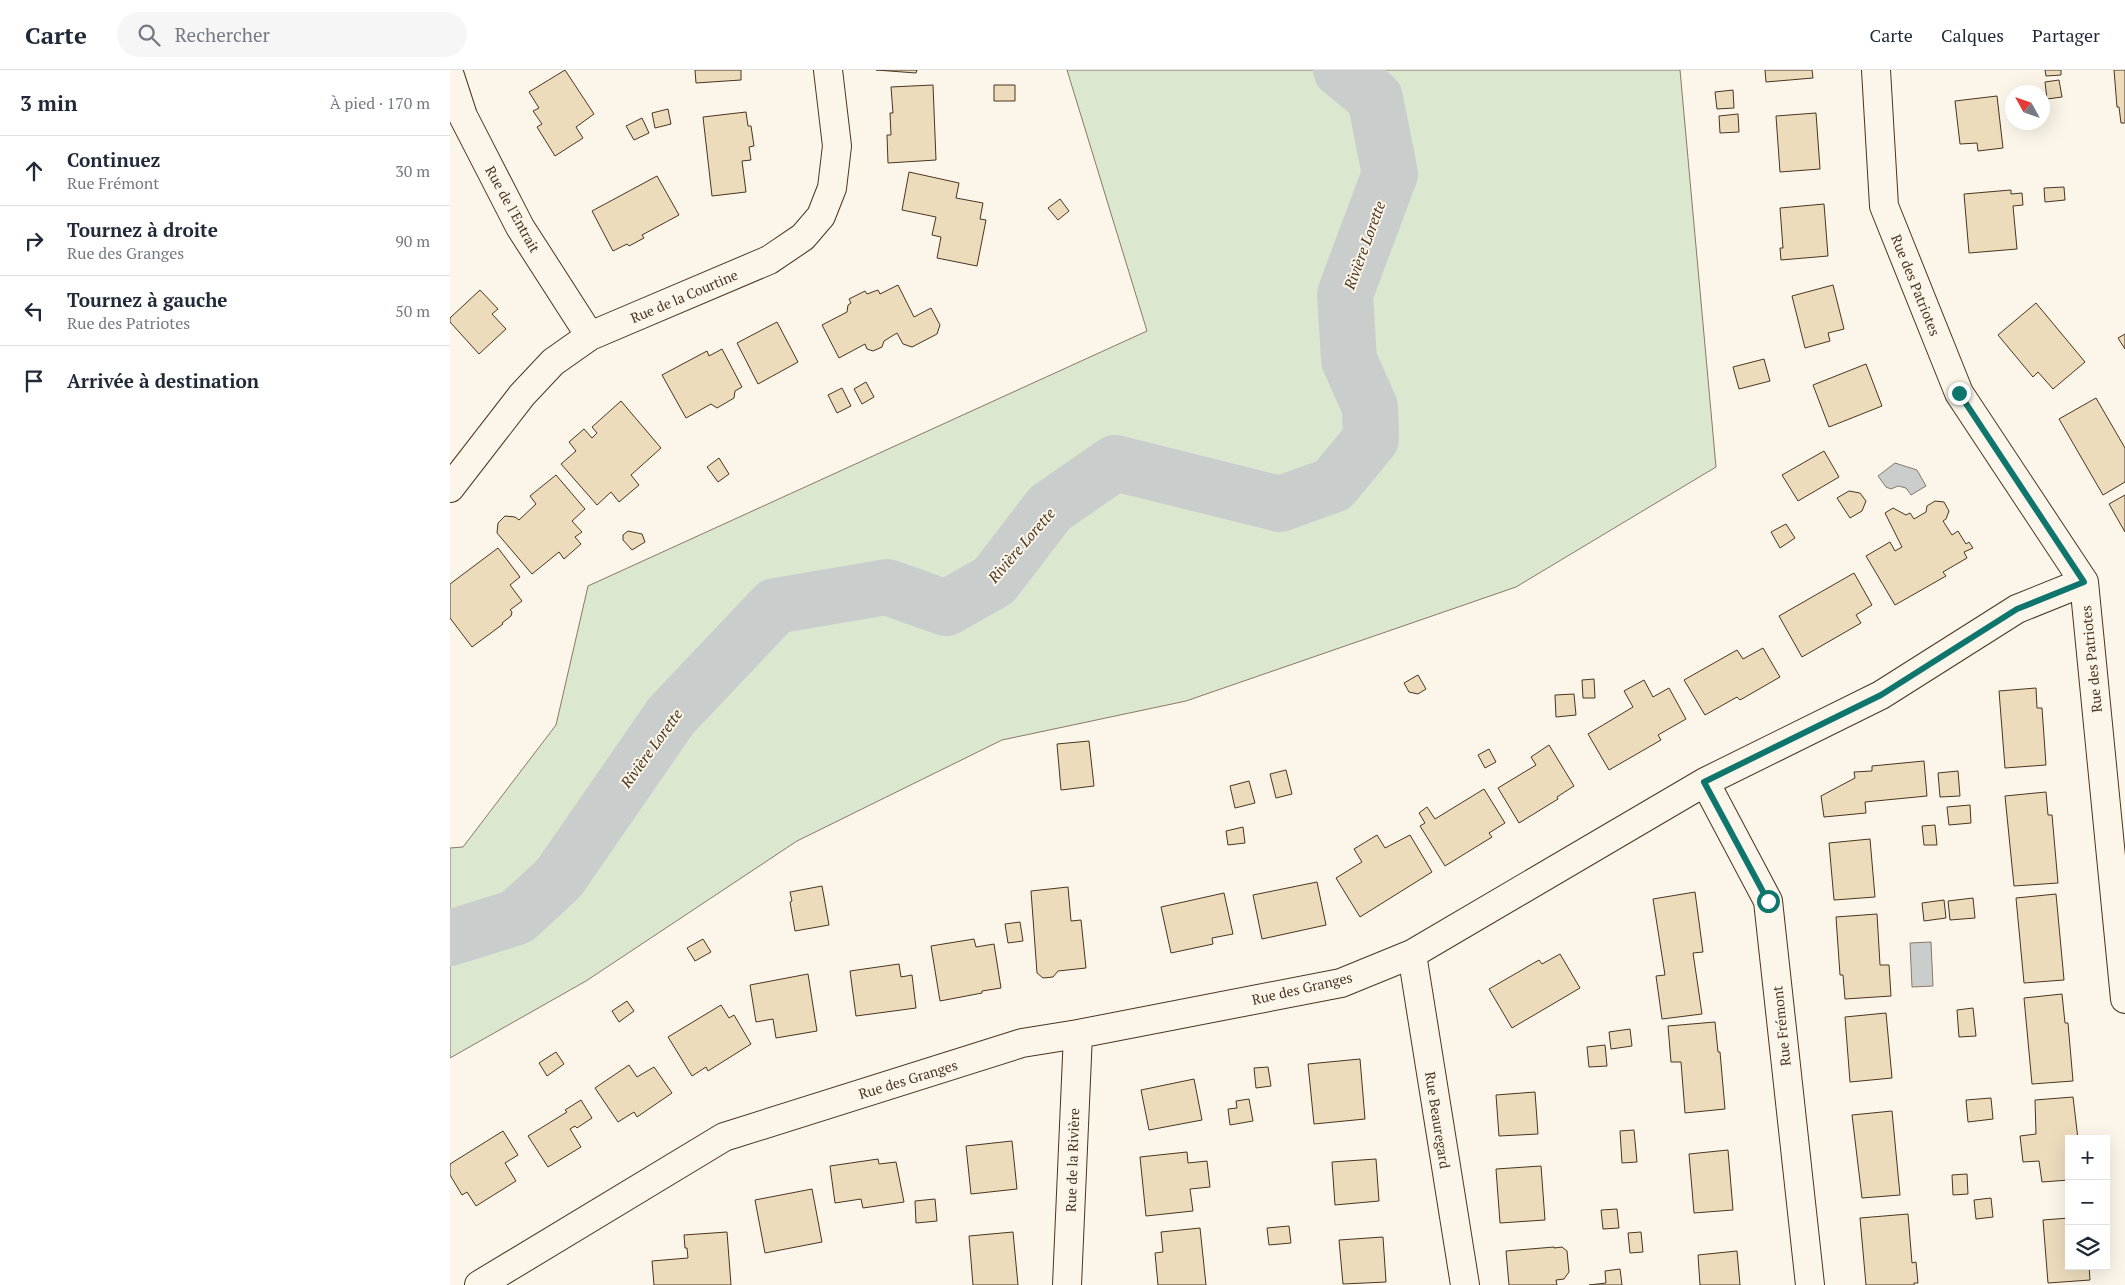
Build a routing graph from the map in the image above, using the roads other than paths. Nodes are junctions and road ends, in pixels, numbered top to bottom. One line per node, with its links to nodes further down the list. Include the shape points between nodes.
1 (828, 70): 4 (street, Rue de la Courtine, via 837,146 832,188 821,216 803,237 769,260)
2 (1876, 70): 6 (street, Rue des Patriotes, via 1884,206 1959,393)
3 (450, 76): 4 (street, Rue de l'Entrait, via 463,116 520,227)
4 (590, 336): 5 (street, Rue de la Courtine, via 546,368)
5 (450, 488)
6 (2084, 582): 7 (street, Rue des Granges, via 2017,609 1881,695); 9 (street, Rue des Patriotes)
7 (1704, 782): 8 (street, Rue des Granges); 14 (street, Rue Frémont, via 1768,901)
8 (1412, 954): 10 (street, Rue des Granges, via 1341,982); 13 (street, Rue Beauregard)
9 (2125, 999)
10 (1078, 1034): 11 (street, Rue des Granges, via 1022,1043 724,1137); 12 (street, Rue de la Rivière)
11 (479, 1285)
12 (1067, 1285)
13 (1465, 1285)
14 (1810, 1285)

